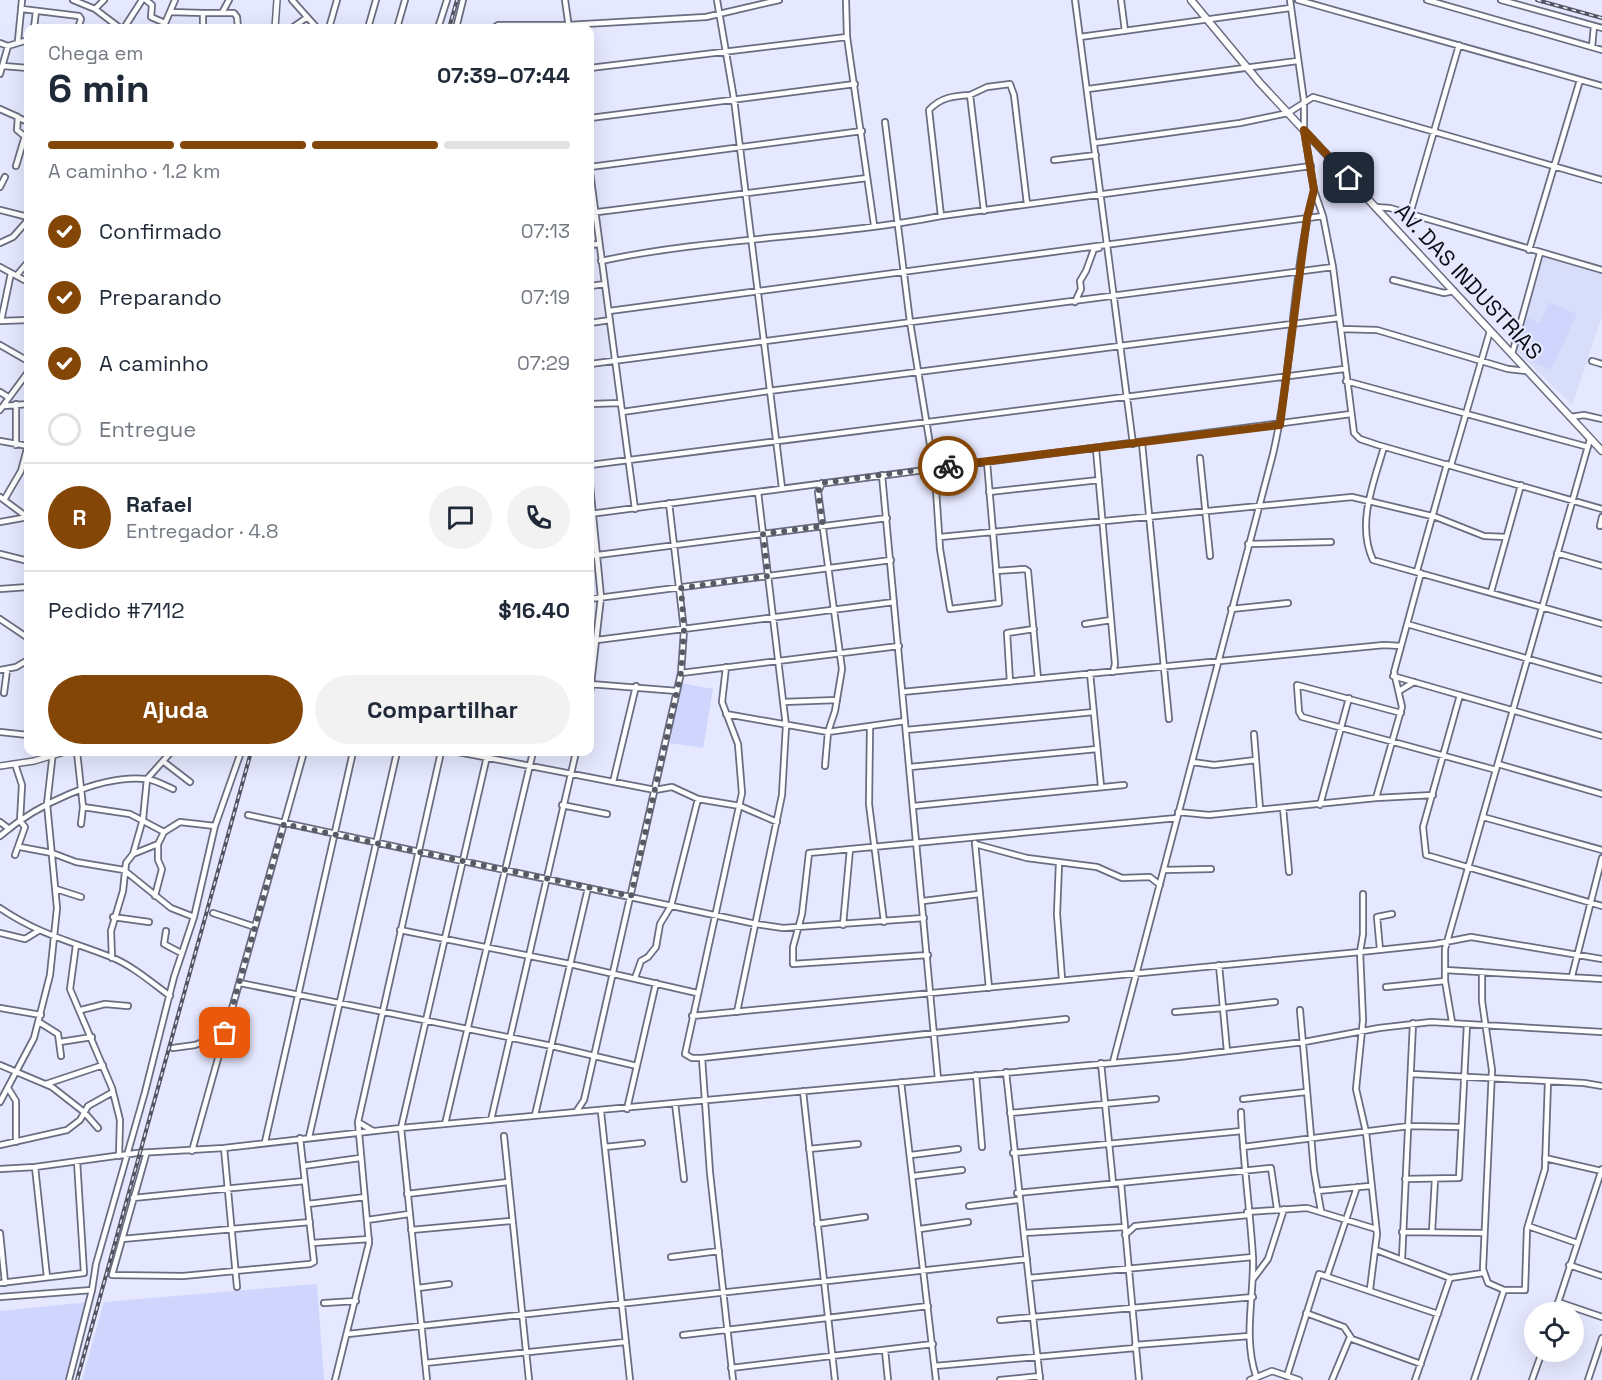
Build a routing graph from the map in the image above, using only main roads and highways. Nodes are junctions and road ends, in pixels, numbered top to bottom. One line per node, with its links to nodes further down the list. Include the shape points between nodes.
1 (1191, 0): 2 (main road, AV. DAS INDUSTRIAS, via 1288,113)
2 (1602, 451)

